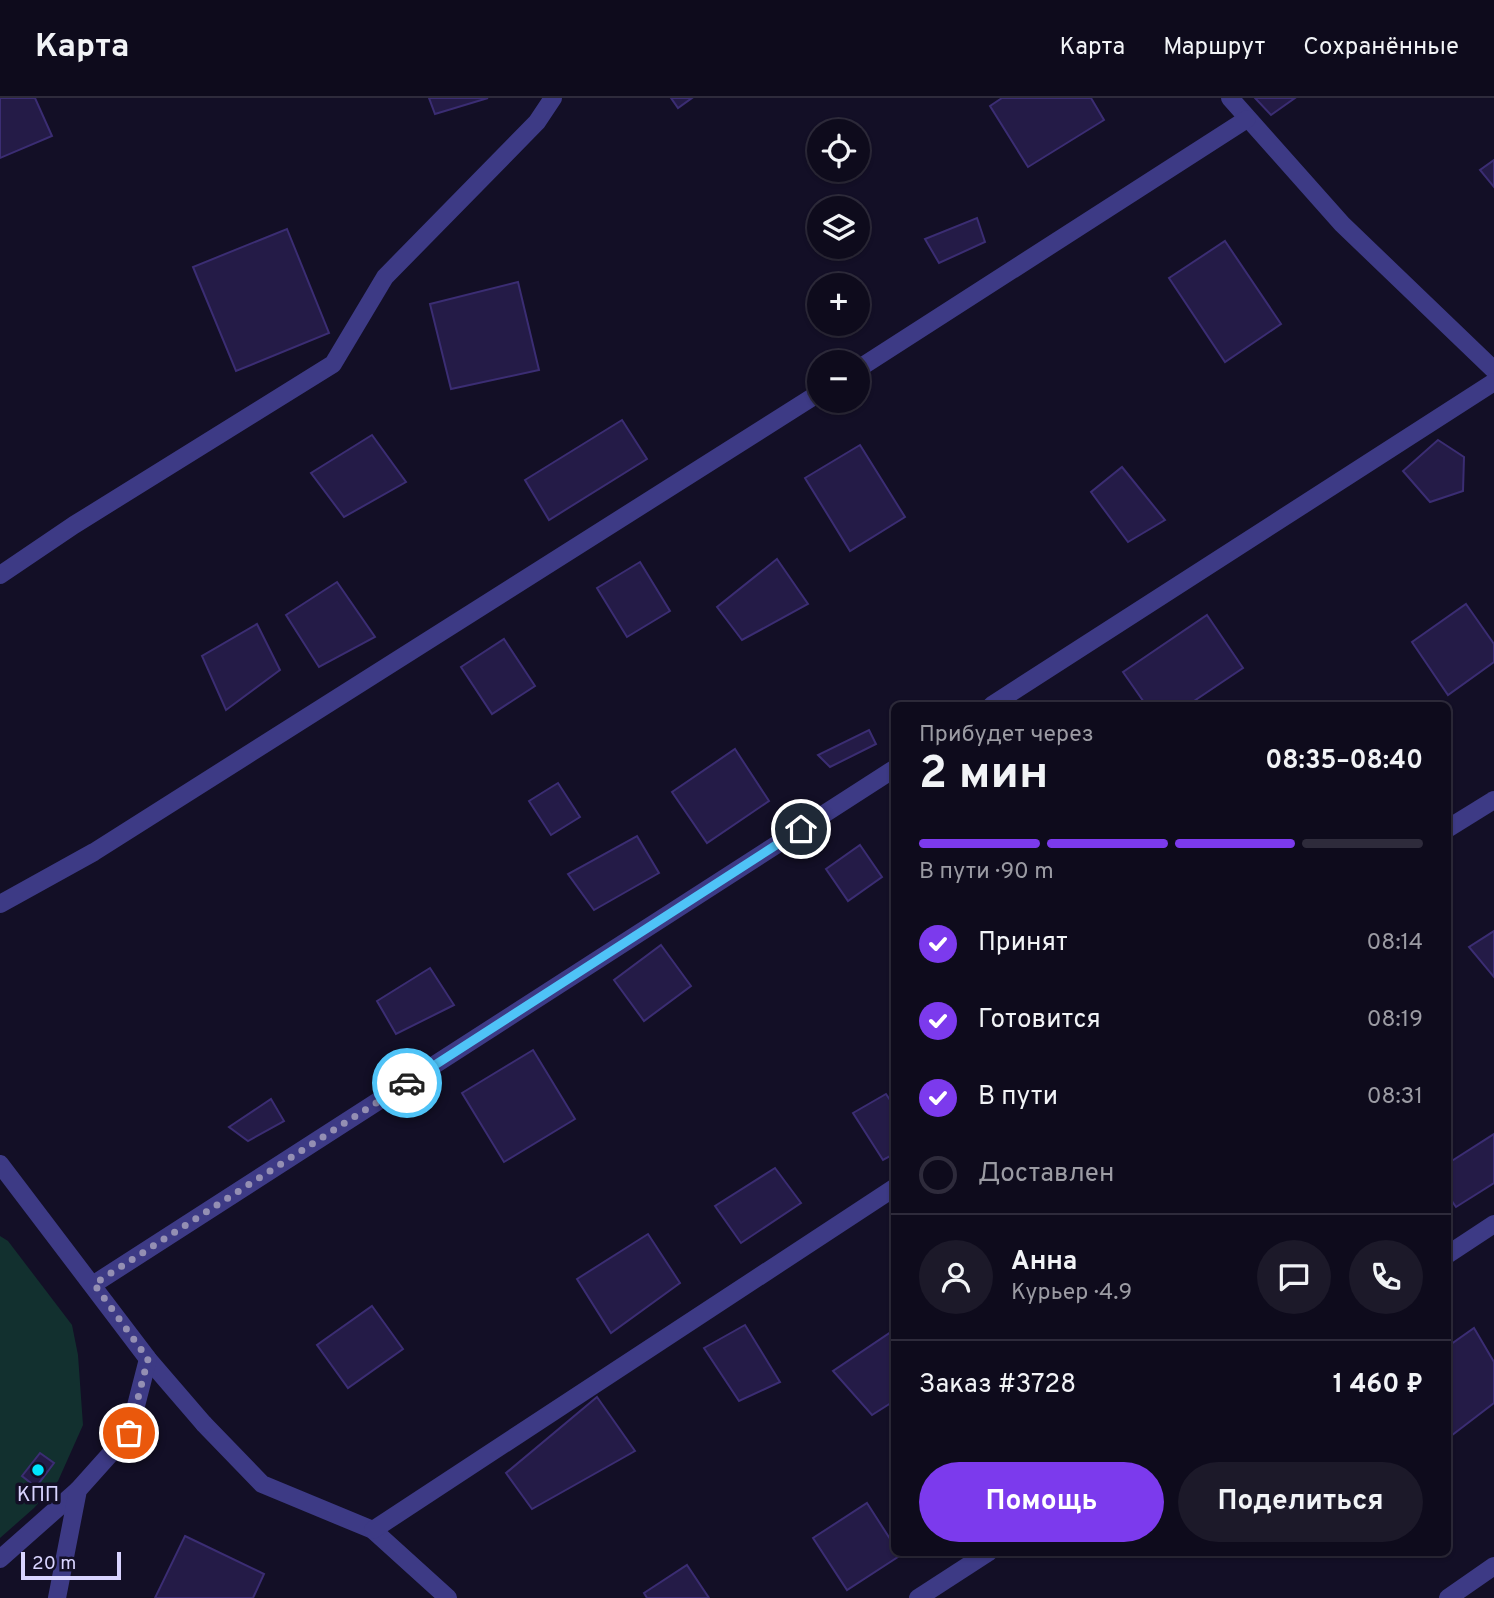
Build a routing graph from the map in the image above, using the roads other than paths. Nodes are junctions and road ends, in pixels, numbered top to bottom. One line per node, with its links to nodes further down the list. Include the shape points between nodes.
1 (553, 98): 8 (street, via 537,122 385,277 333,364)
2 (1230, 98): 3 (street)
3 (1247, 118): 4 (street); 5 (street, via 1342,224)
4 (870, 361)
5 (1494, 370)
6 (1494, 382): 9 (street)
7 (807, 401): 13 (street, via 94,852)
8 (0, 575)
9 (997, 702)
10 (891, 771): 18 (street)
11 (1494, 800): 12 (street)
12 (1451, 827)
13 (0, 904)
14 (0, 1164): 18 (street)
15 (891, 1190): 21 (street)
16 (1494, 1224): 17 (street)
17 (1451, 1252)
18 (94, 1284): 19 (street)
19 (148, 1359): 20 (street, via 129,1433); 21 (street, via 262,1484)
20 (78, 1490): 23 (street); 25 (street)
21 (373, 1530): 26 (street)
22 (983, 1556): 27 (street)
23 (0, 1559)
24 (1494, 1566): 28 (street)
25 (57, 1598)
26 (448, 1598)
27 (918, 1598)
28 (1448, 1598)

